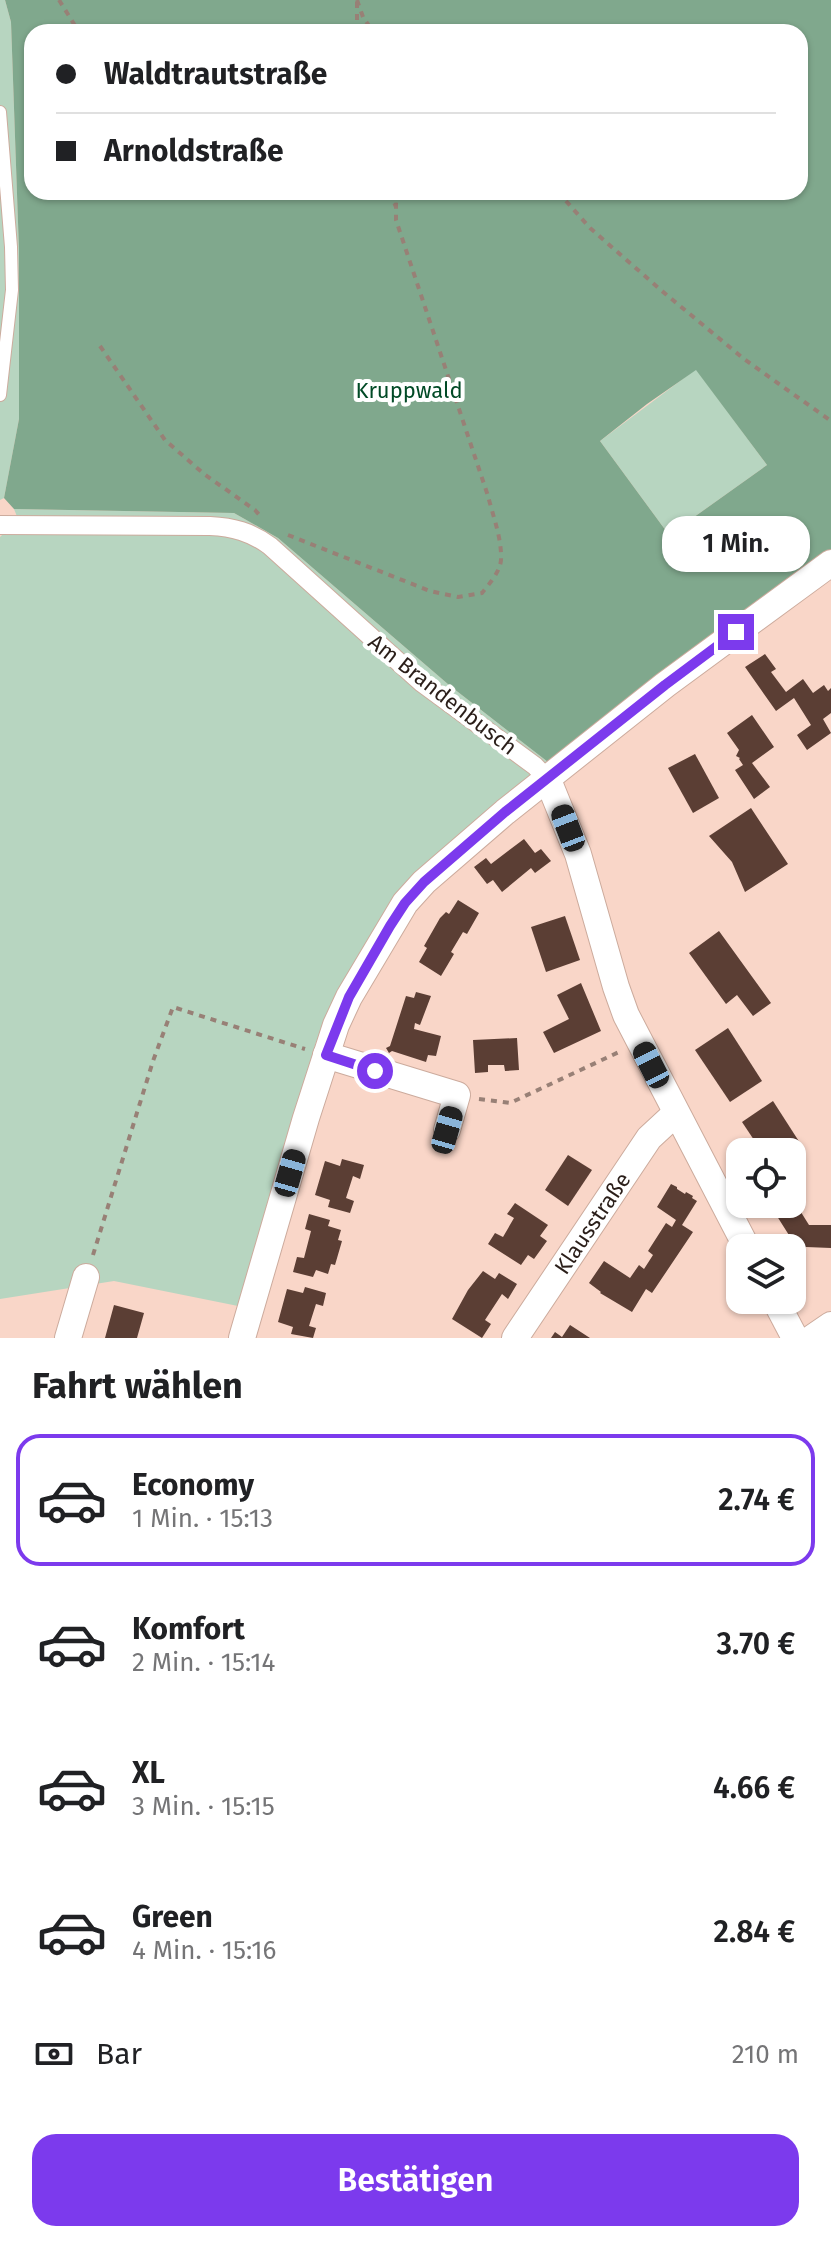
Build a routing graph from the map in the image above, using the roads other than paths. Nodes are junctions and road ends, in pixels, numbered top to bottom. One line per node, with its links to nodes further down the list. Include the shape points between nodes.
1 (0, 112): 2 (lane, via 12,290)
2 (0, 395)
3 (0, 525): 5 (street, Am Brandenbusch, via 210,526 255,535 410,673)
4 (831, 563): 5 (street, via 665,685)
5 (548, 780): 6 (street, via 444,864 405,903 349,997); 7 (street, Am Brandenbusch, via 578,854 616,987)
6 (326, 1055): 8 (street, via 457,1095); 14 (street)
7 (676, 1113): 9 (street, Am Brandenbusch); 15 (street, Klausstraße, via 649,1138)
8 (447, 1130)
9 (740, 1234)
10 (86, 1277): 13 (street)
11 (782, 1314): 16 (street)
12 (831, 1325): 17 (street)
13 (68, 1338)
14 (242, 1338)
15 (515, 1338)
16 (795, 1338)
17 (812, 1338)

